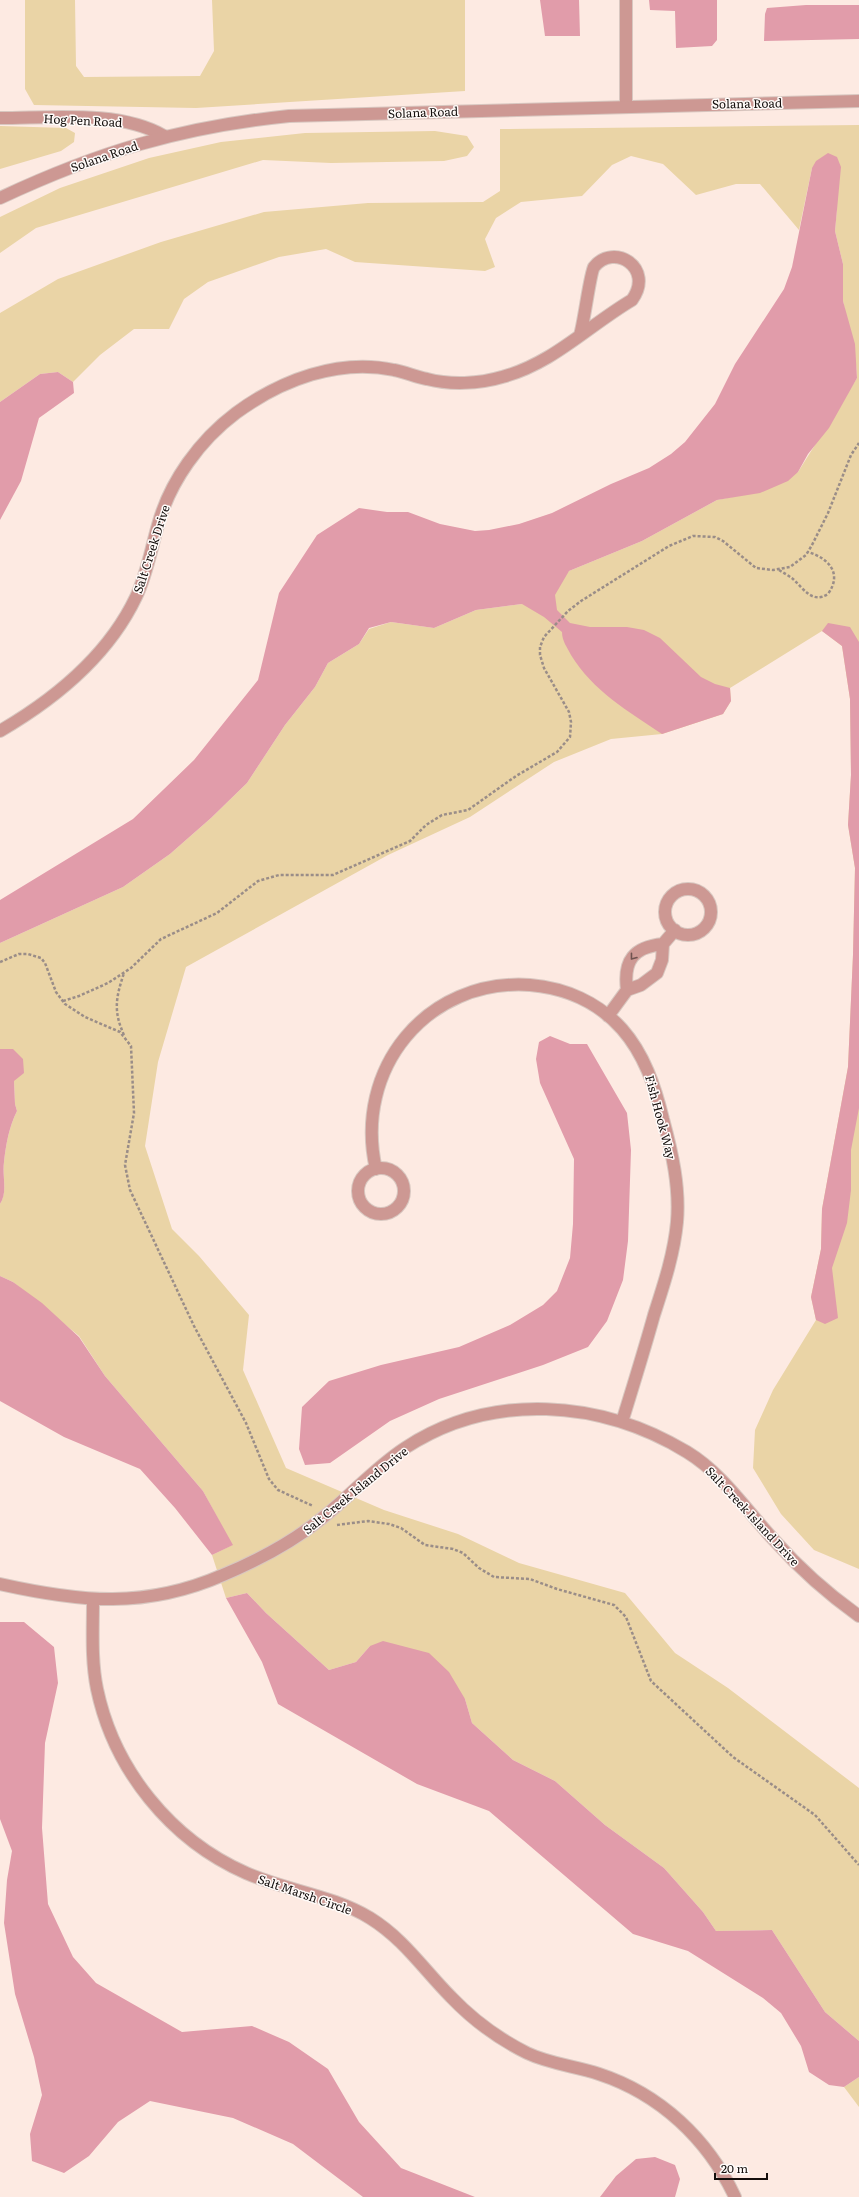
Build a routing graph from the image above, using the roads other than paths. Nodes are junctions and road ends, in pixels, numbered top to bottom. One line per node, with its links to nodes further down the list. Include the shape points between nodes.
1 (626, 0): 3 (street)
2 (859, 101): 3 (street, Solana Road)
3 (626, 106): 5 (street, Solana Road, via 289,116 235,121)
4 (0, 118): 5 (street, Hog Pen Road, via 121,121 148,127)
5 (164, 136): 6 (street, Solana Road, via 53,173)
6 (0, 198)
7 (580, 335): 7 (street, Salt Creek Drive, via 594,267 602,260 612,257 622,258 631,263 639,276 638,292 632,300); 8 (street, Salt Creek Drive, via 562,350 531,367 502,378 449,382 370,366 345,367 290,382 236,413 214,432 181,473 170,492 158,523 146,571 124,621 82,671 54,696)
8 (0, 731)
9 (674, 930): 10 (street)
10 (663, 944): 11 (street, via 662,960 657,973 641,985); 11 (street, one-way to 11, via 646,947 631,958 627,971)
11 (627, 990): 12 (street)
12 (608, 1016): 13 (street, Fish Hook Way, via 585,1000 563,990 521,985 480,990 435,1010 401,1041 378,1086 373,1109 371,1140); 14 (street, Fish Hook Way, via 637,1049 648,1070 661,1110 676,1182 677,1220 672,1258)
13 (376, 1169)
14 (622, 1422): 16 (street, Salt Creek Island Drive, via 564,1409 529,1409 463,1420 437,1430 406,1448 382,1465 324,1517 289,1542 257,1560 221,1576 159,1595); 17 (street, Salt Creek Island Drive, via 688,1452 707,1466 725,1482 801,1569)
15 (0, 1584): 16 (street, Salt Creek Island Drive, via 55,1596)
16 (93, 1600): 18 (street, Salt Marsh Circle, via 93,1649 97,1688 104,1715 117,1749 135,1781 173,1824 213,1855 245,1873 338,1902 370,1918 407,1946 463,2009 526,2053 549,2062 608,2077 656,2101 684,2124 708,2150)
17 (859, 1616)
18 (735, 2197)

